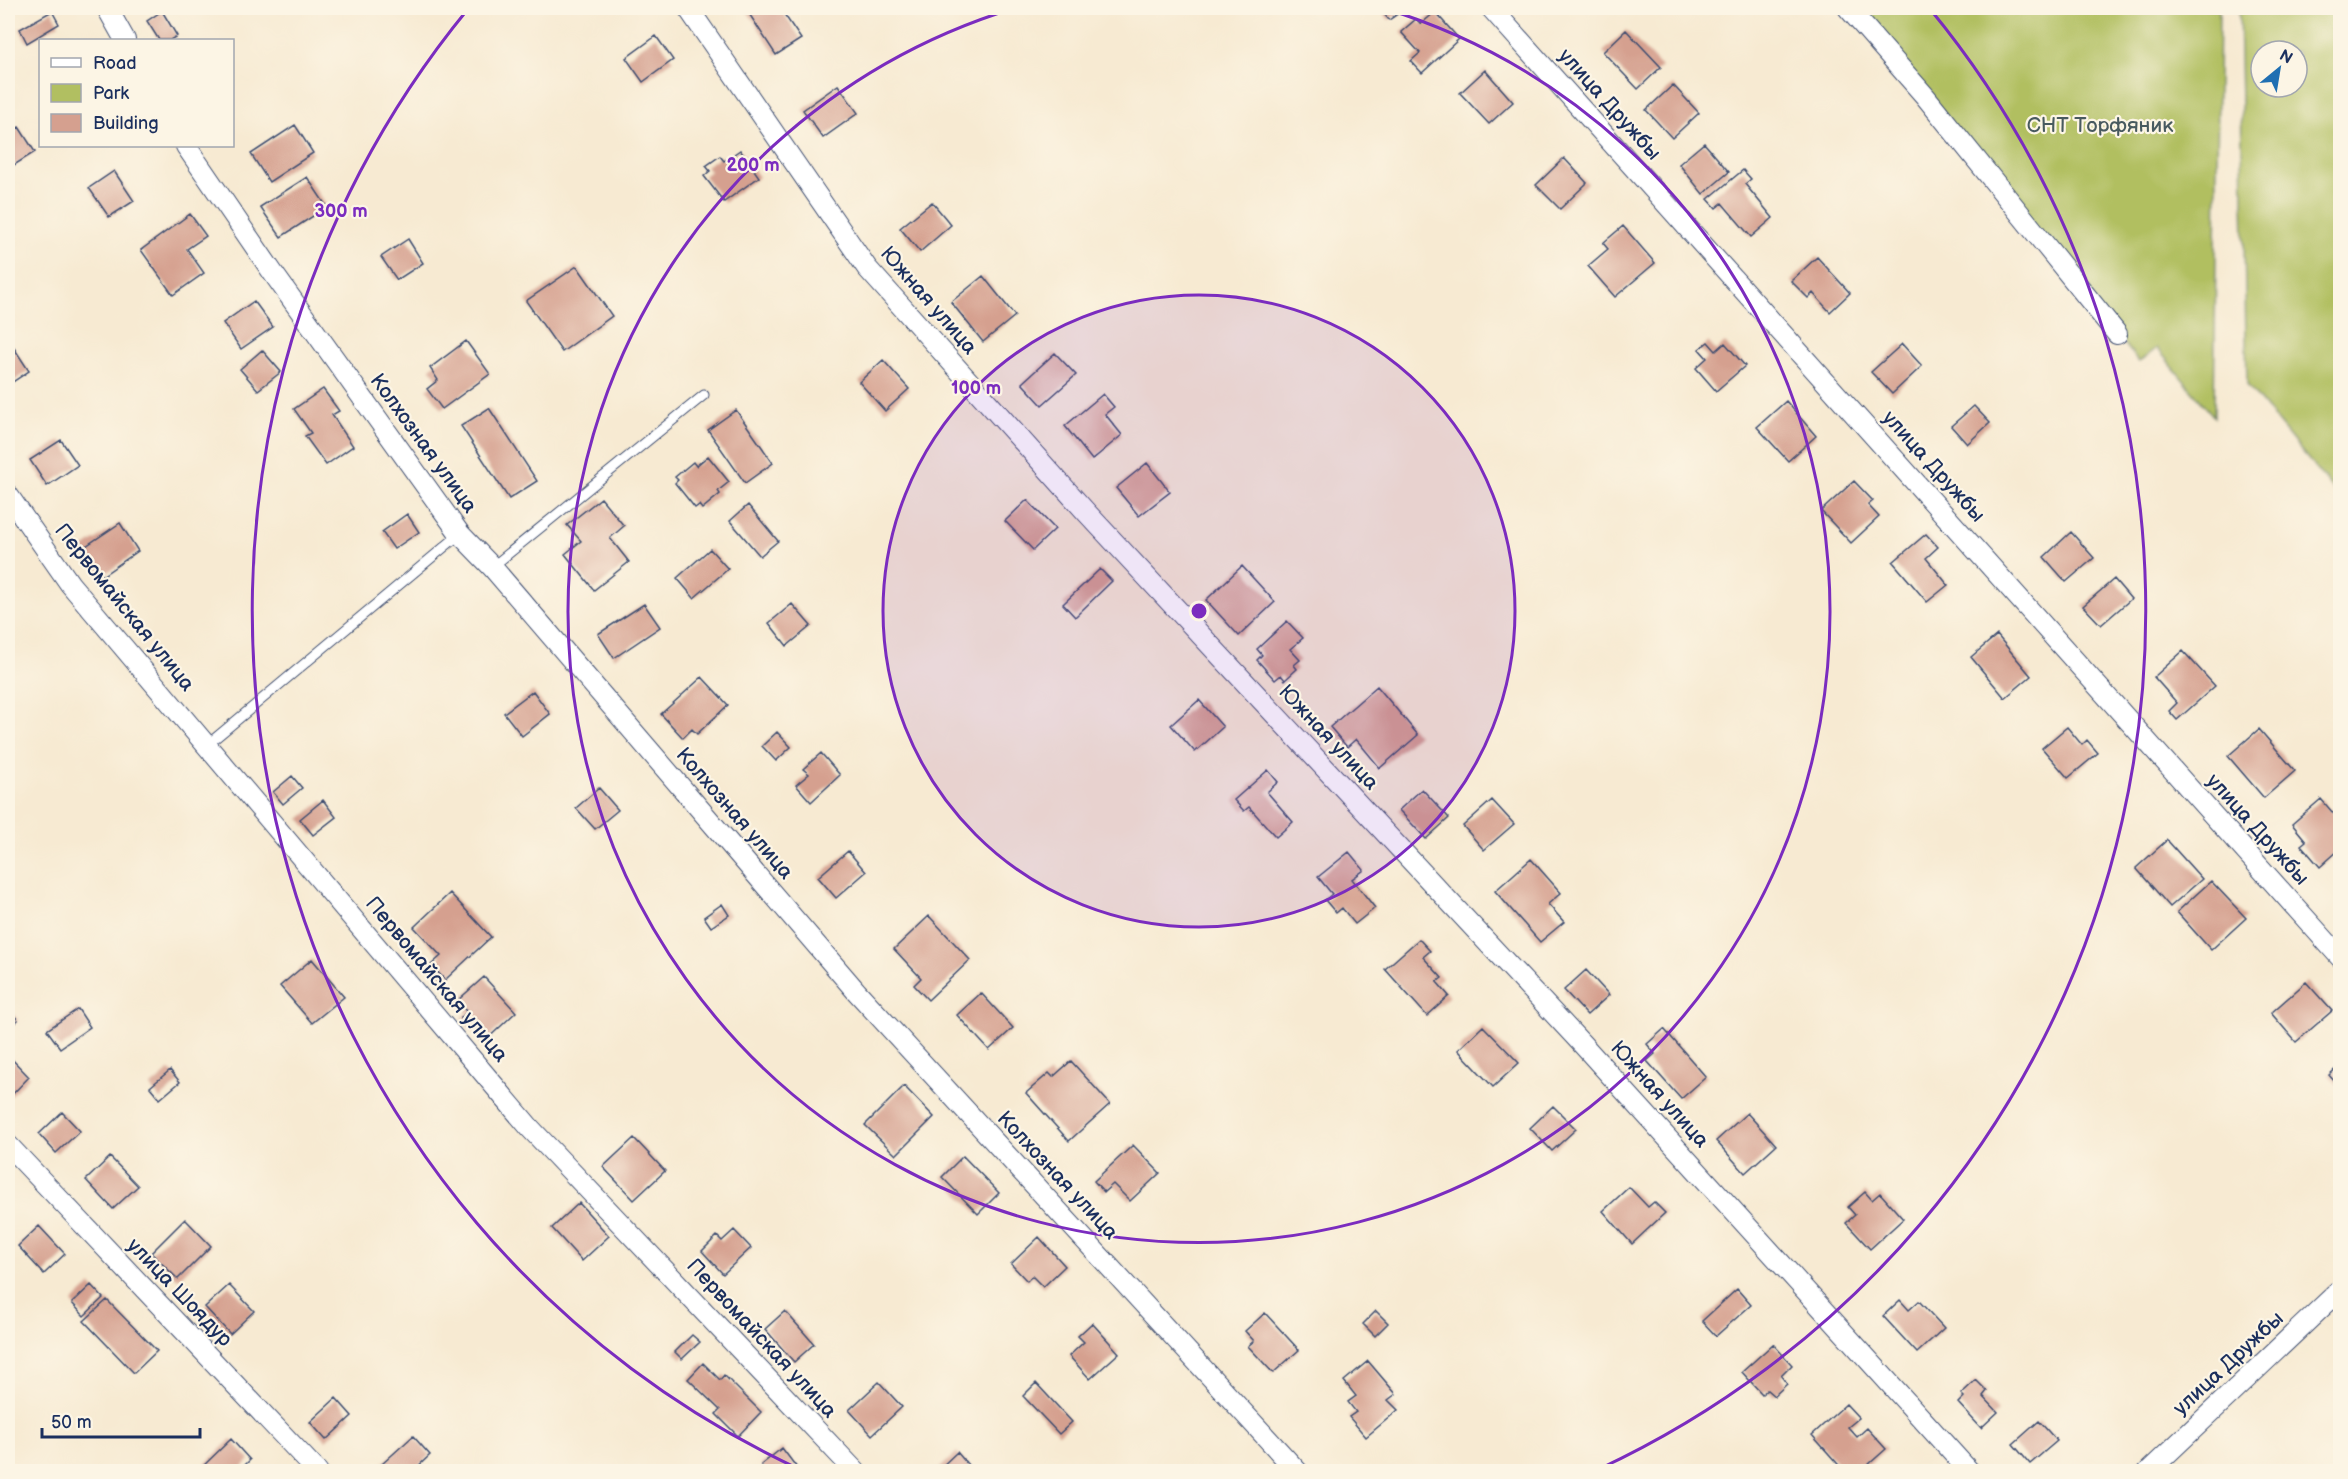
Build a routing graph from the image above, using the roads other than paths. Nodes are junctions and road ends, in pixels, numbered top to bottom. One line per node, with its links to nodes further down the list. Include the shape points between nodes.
1 (107, 8): 5 (street)
2 (688, 8): 19 (street, Южная улица, via 867,268 1087,513 1583,1045)
3 (1491, 8): 13 (street, улица Дружбы)
4 (1848, 8): 7 (street, via 1925,96)
5 (124, 39)
6 (187, 147): 10 (street, Колхозная улица)
7 (2117, 334)
8 (704, 395): 11 (lane)
9 (8, 495): 12 (street, Первомайская улица, via 70,584)
10 (459, 534): 11 (street, Колхозная улица); 12 (lane)
11 (492, 567): 18 (street, Колхозная улица, via 856,991)
12 (207, 745): 17 (street, Первомайская улица, via 530,1128)
13 (2340, 957)
14 (8, 1145): 16 (street, улица Шоядур)
15 (2340, 1290): 20 (street, улица Дружбы)
16 (318, 1472)
17 (856, 1472)
18 (1298, 1472)
19 (1970, 1472)
20 (2148, 1472)

